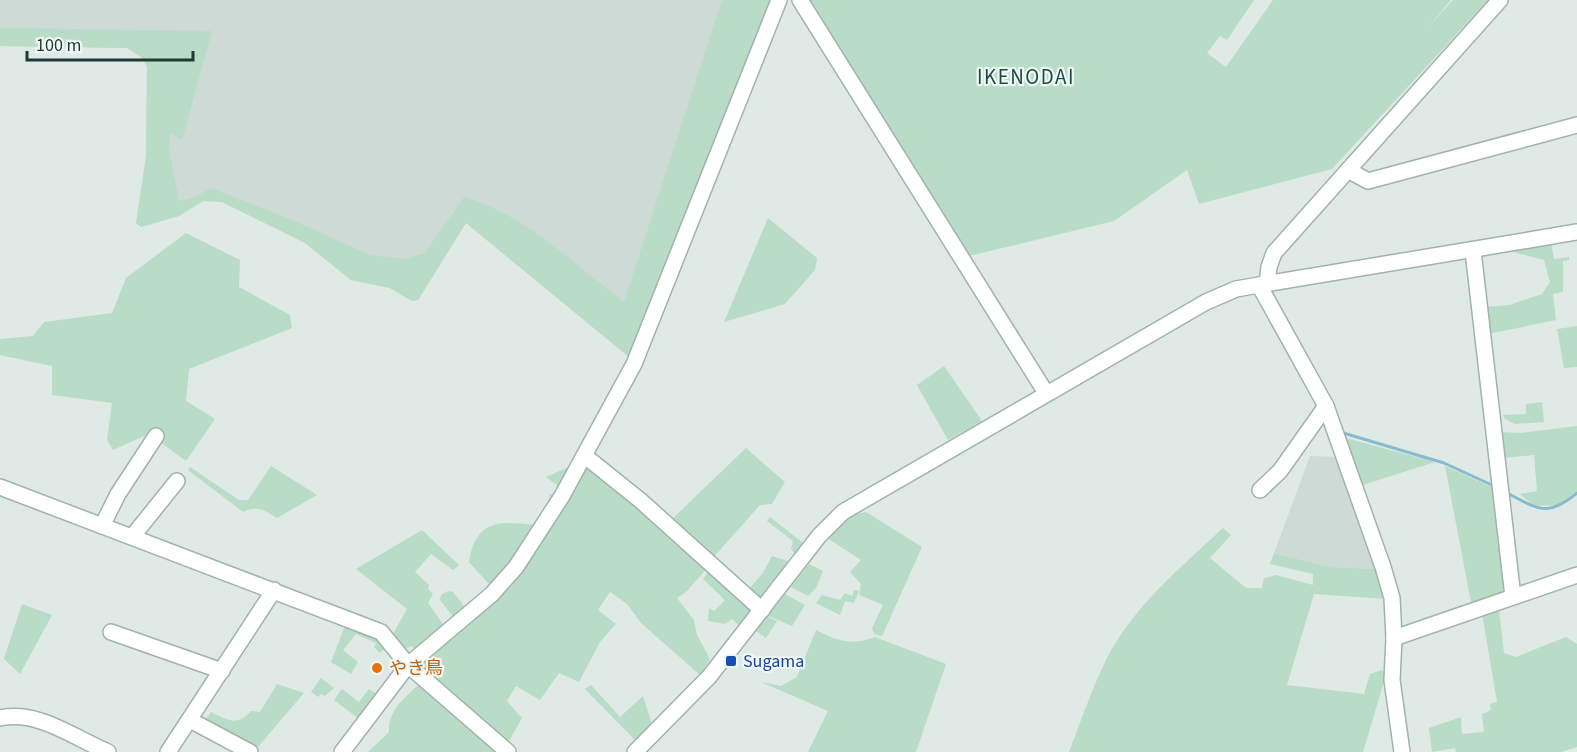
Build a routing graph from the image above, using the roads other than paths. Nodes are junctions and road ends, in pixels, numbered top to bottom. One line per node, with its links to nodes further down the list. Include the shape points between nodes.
1 (779, 0): 12 (street, via 638,357)
2 (800, 0): 9 (street)
3 (1500, 0): 5 (street)
4 (1577, 125): 5 (street, via 1368,181)
5 (1348, 170): 8 (street, via 1274,253)
6 (1577, 232): 7 (street)
7 (1473, 251): 8 (street); 20 (street)
8 (1263, 284): 9 (street, via 1236,289 1206,302); 10 (street, via 1263,297)
9 (1046, 393): 21 (street, via 843,512 819,536)
10 (1326, 406): 15 (street, via 1280,471); 23 (street, via 1383,567 1392,598)
11 (156, 436): 16 (street)
12 (585, 456): 21 (street); 24 (street, via 544,528 516,567 492,594)
13 (177, 481): 17 (street)
14 (0, 487): 16 (street)
15 (1260, 490)
16 (102, 526): 17 (street)
17 (132, 537): 19 (street)
18 (1577, 574): 20 (street)
19 (274, 590): 24 (street, via 381,632); 25 (street)
20 (1513, 597): 23 (street)
21 (762, 610): 33 (street, via 709,677)
22 (111, 632): 25 (street)
23 (1394, 638): 34 (street, via 1392,680)
24 (408, 664): 31 (street); 32 (street)
25 (222, 671): 27 (street)
26 (0, 718): 28 (street, via 14,716 51,723)
27 (189, 720): 29 (street); 30 (street)
28 (108, 752)
29 (168, 752)
30 (250, 752)
31 (342, 752)
32 (508, 752)
33 (635, 752)
34 (1402, 752)

